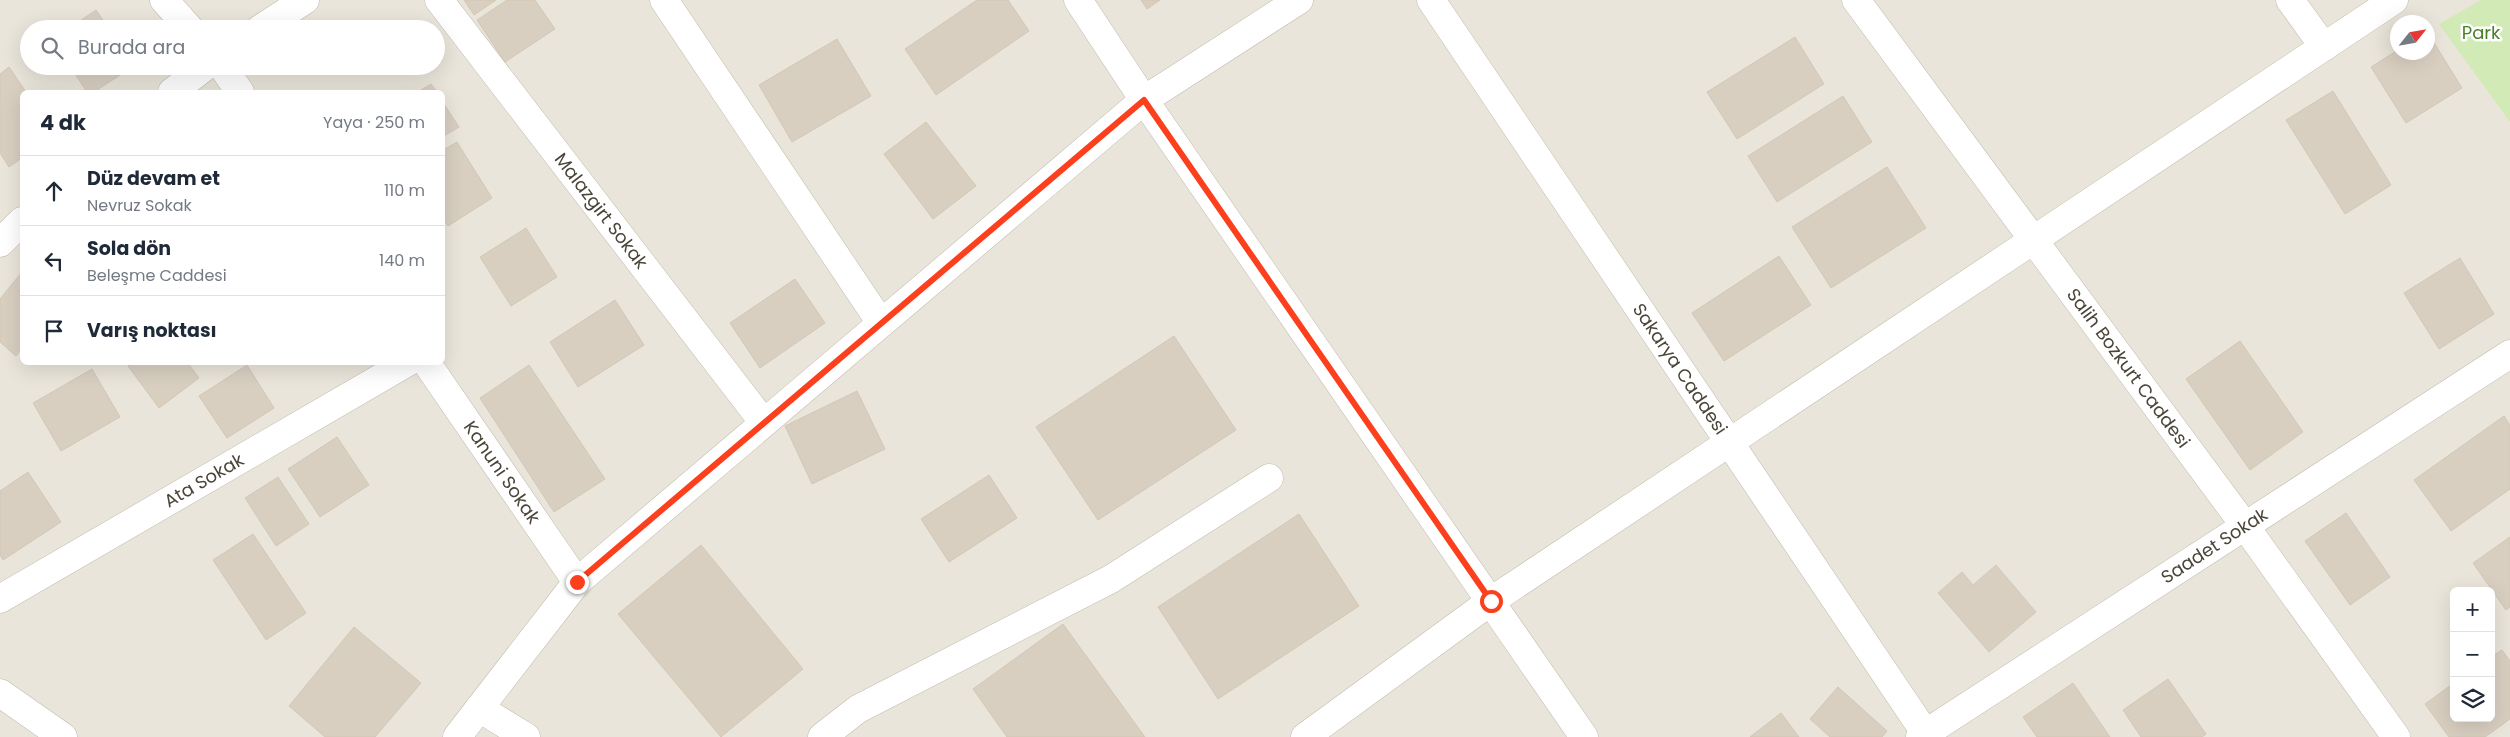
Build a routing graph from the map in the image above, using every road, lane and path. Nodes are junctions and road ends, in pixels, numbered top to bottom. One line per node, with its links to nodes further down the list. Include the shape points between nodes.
1 (164, 0): 11 (street)
2 (305, 0): 12 (street)
3 (438, 0): 26 (street, Malazgirt Sokak)
4 (664, 0): 22 (street)
5 (1078, 0): 18 (street)
6 (1299, 0): 18 (street)
7 (1431, 0): 27 (street, Sakarya Caddesi)
8 (1856, 0): 20 (street, Salih Bozkurt Caddesi)
9 (2290, 0): 13 (street)
10 (2394, 0): 13 (street)
11 (182, 20)
12 (274, 20)
13 (2324, 47): 20 (street)
14 (194, 75): 16 (street)
15 (228, 75): 17 (street)
16 (175, 90)
17 (239, 90)
18 (1144, 100): 22 (street); 32 (street)
19 (20, 223): 21 (street)
20 (2033, 240): 27 (street); 29 (street, Salih Bozkurt Caddesi)
21 (0, 243)
22 (881, 323): 26 (street)
23 (2510, 354): 29 (street, Saadet Sokak)
24 (403, 365): 31 (street, Ata Sokak)
25 (428, 365): 30 (street, Kanuni Sokak)
26 (764, 423): 30 (street)
27 (1728, 443): 32 (street); 35 (street, Sakarya Caddesi)
28 (1269, 478): 39 (street, via 1111,579 858,710)
29 (2244, 526): 35 (street, Saadet Sokak); 42 (street, Salih Bozkurt Caddesi)
30 (577, 582): 34 (street)
31 (0, 599)
32 (1491, 601): 40 (street); 41 (street)
33 (0, 693): 36 (street)
34 (479, 708): 37 (street); 38 (street)
35 (1925, 736)
36 (63, 737)
37 (456, 737)
38 (526, 737)
39 (822, 737)
40 (1305, 737)
41 (1584, 737)
42 (2396, 737)

